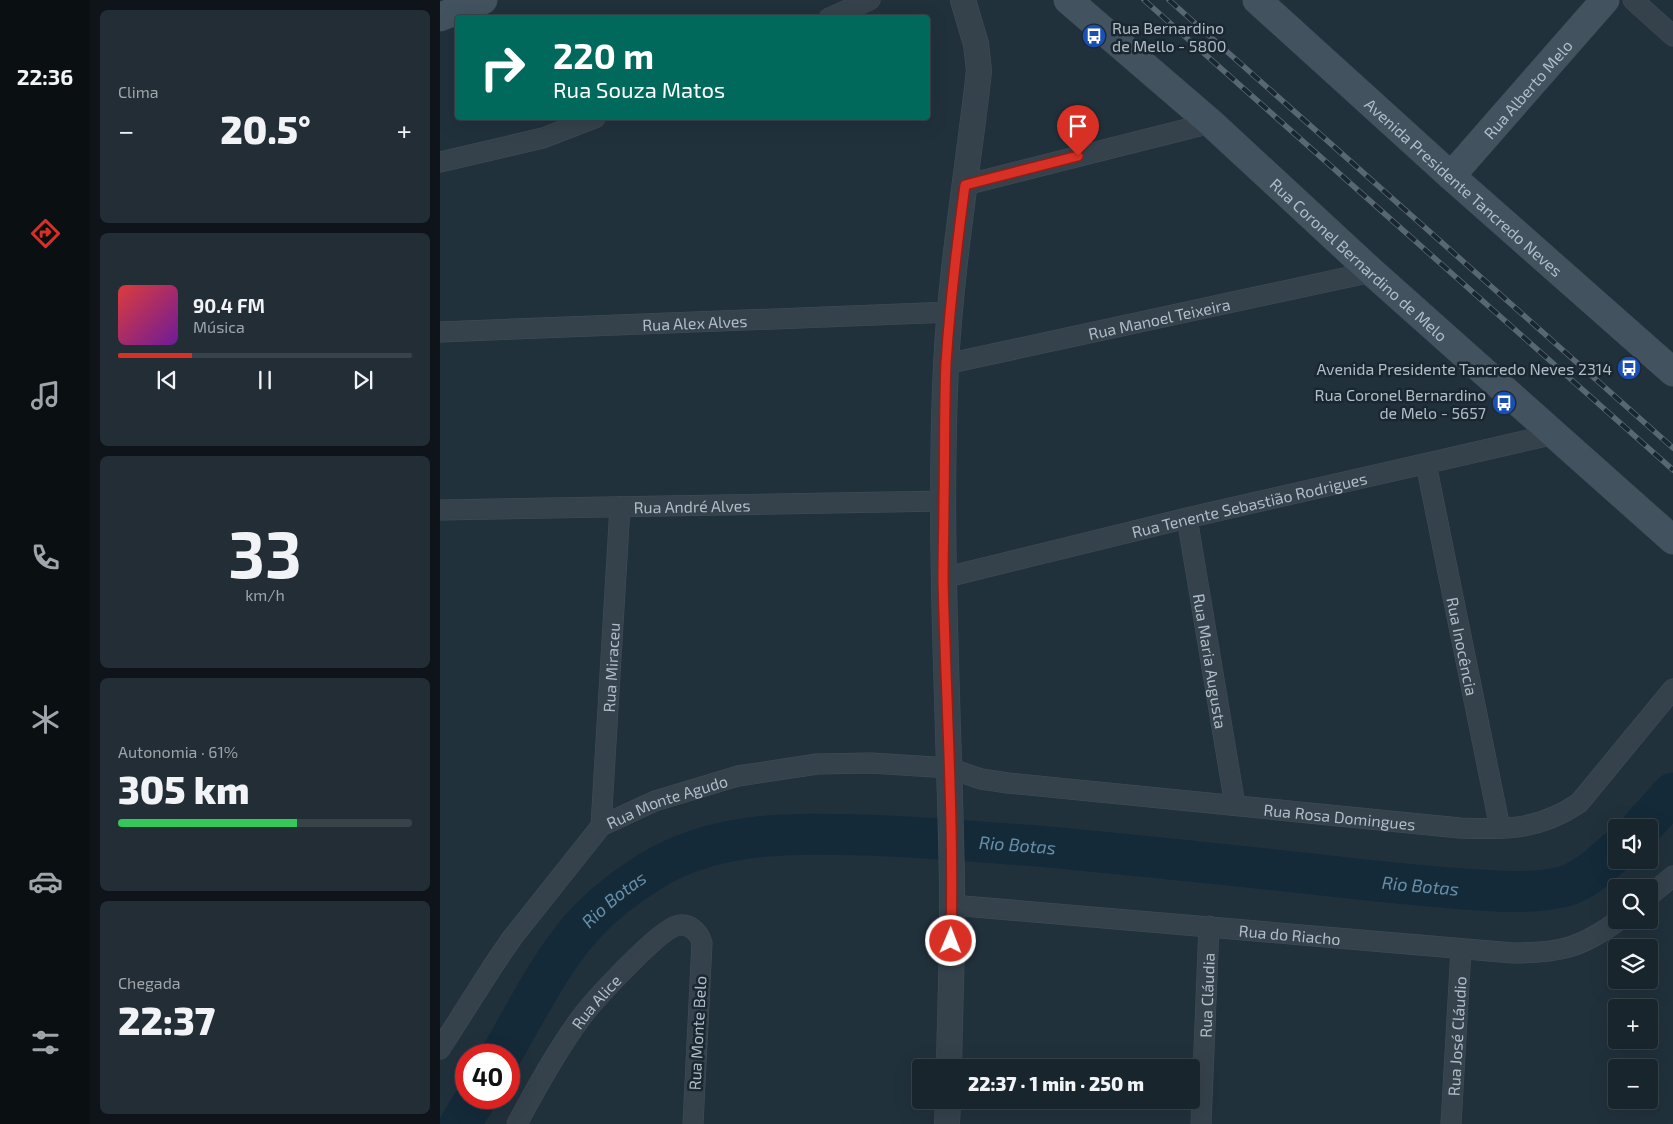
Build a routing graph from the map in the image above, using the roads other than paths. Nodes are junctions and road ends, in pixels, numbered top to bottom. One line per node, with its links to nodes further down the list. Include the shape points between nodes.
1 (482, 0): 9 (main road)
2 (870, 0): 8 (street)
3 (964, 0): 15 (street, via 976,44 979,71)
4 (1068, 0): 12 (main road, Rua Coronel Bernardino de Melo)
5 (1258, 0): 14 (main road, Avenida Presidente Tancredo Neves)
6 (1605, 0): 14 (main road, Rua Alberto Melo)
7 (1633, 0): 10 (street)
8 (836, 15)
9 (440, 17)
10 (1673, 36)
11 (591, 120): 13 (street, via 543,138)
12 (1211, 123): 15 (street); 16 (main road, Rua Coronel Bernardino de Melo)
13 (440, 162)
14 (1451, 176): 20 (main road, Avenida Presidente Tancredo Neves)
15 (965, 185): 17 (street)
16 (1372, 272): 19 (street, Rua Manoel Teixeira); 21 (main road, Rua Coronel Bernardino de Melo)
17 (951, 312): 18 (street, Rua Alex Alves); 19 (street)
18 (440, 332)
19 (946, 364): 23 (street)
20 (1673, 372)
21 (1555, 434): 22 (street, Rua Tenente Sebastião Rodrigues); 27 (main road, Rua Coronel Bernardino de Melo)
22 (1426, 464): 26 (street, Rua Tenente Sebastião Rodrigues); 33 (street, Rua Inocência)
23 (944, 501): 24 (street, Rua André Alves); 28 (street)
24 (620, 507): 25 (street, Rua André Alves); 32 (street, Rua Miraceu)
25 (440, 510)
26 (1187, 518): 28 (street, Rua Tenente Sebastião Rodrigues); 31 (street, Rua Maria Augusta)
27 (1673, 540)
28 (943, 578): 30 (street)
29 (1673, 689): 33 (street, Rua Rosa Domingues, via 1579,803 1548,820 1517,828)
30 (949, 768): 31 (street, Rua Rosa Domingues, via 994,782); 32 (street, Rua Monte Agudo, via 871,763 816,764 738,776 655,801); 36 (street)
31 (1235, 805): 33 (street, Rua Rosa Domingues, via 1460,828)
32 (601, 826): 41 (street, Rua Monte Agudo, via 512,938)
33 (1500, 828)
34 (1673, 876): 35 (street)
35 (1658, 888)
36 (952, 905): 37 (street, Rua do Riacho); 42 (street)
37 (1209, 926): 40 (street, Rua do Riacho); 47 (street, Rua Cláudia)
38 (1608, 927): 40 (street, Rua do Riacho, via 1590,939 1556,951 1513,953)
39 (702, 943): 44 (street, Rua Alice, via 692,928 678,925 641,954 596,998 551,1064); 45 (street, Rua Monte Belo)
40 (1460, 949): 48 (street, Rua José Cláudio)
41 (440, 1049)
42 (949, 1059)
43 (948, 1109): 46 (street)
44 (517, 1124)
45 (693, 1124)
46 (947, 1124)
47 (1201, 1124)
48 (1451, 1124)

